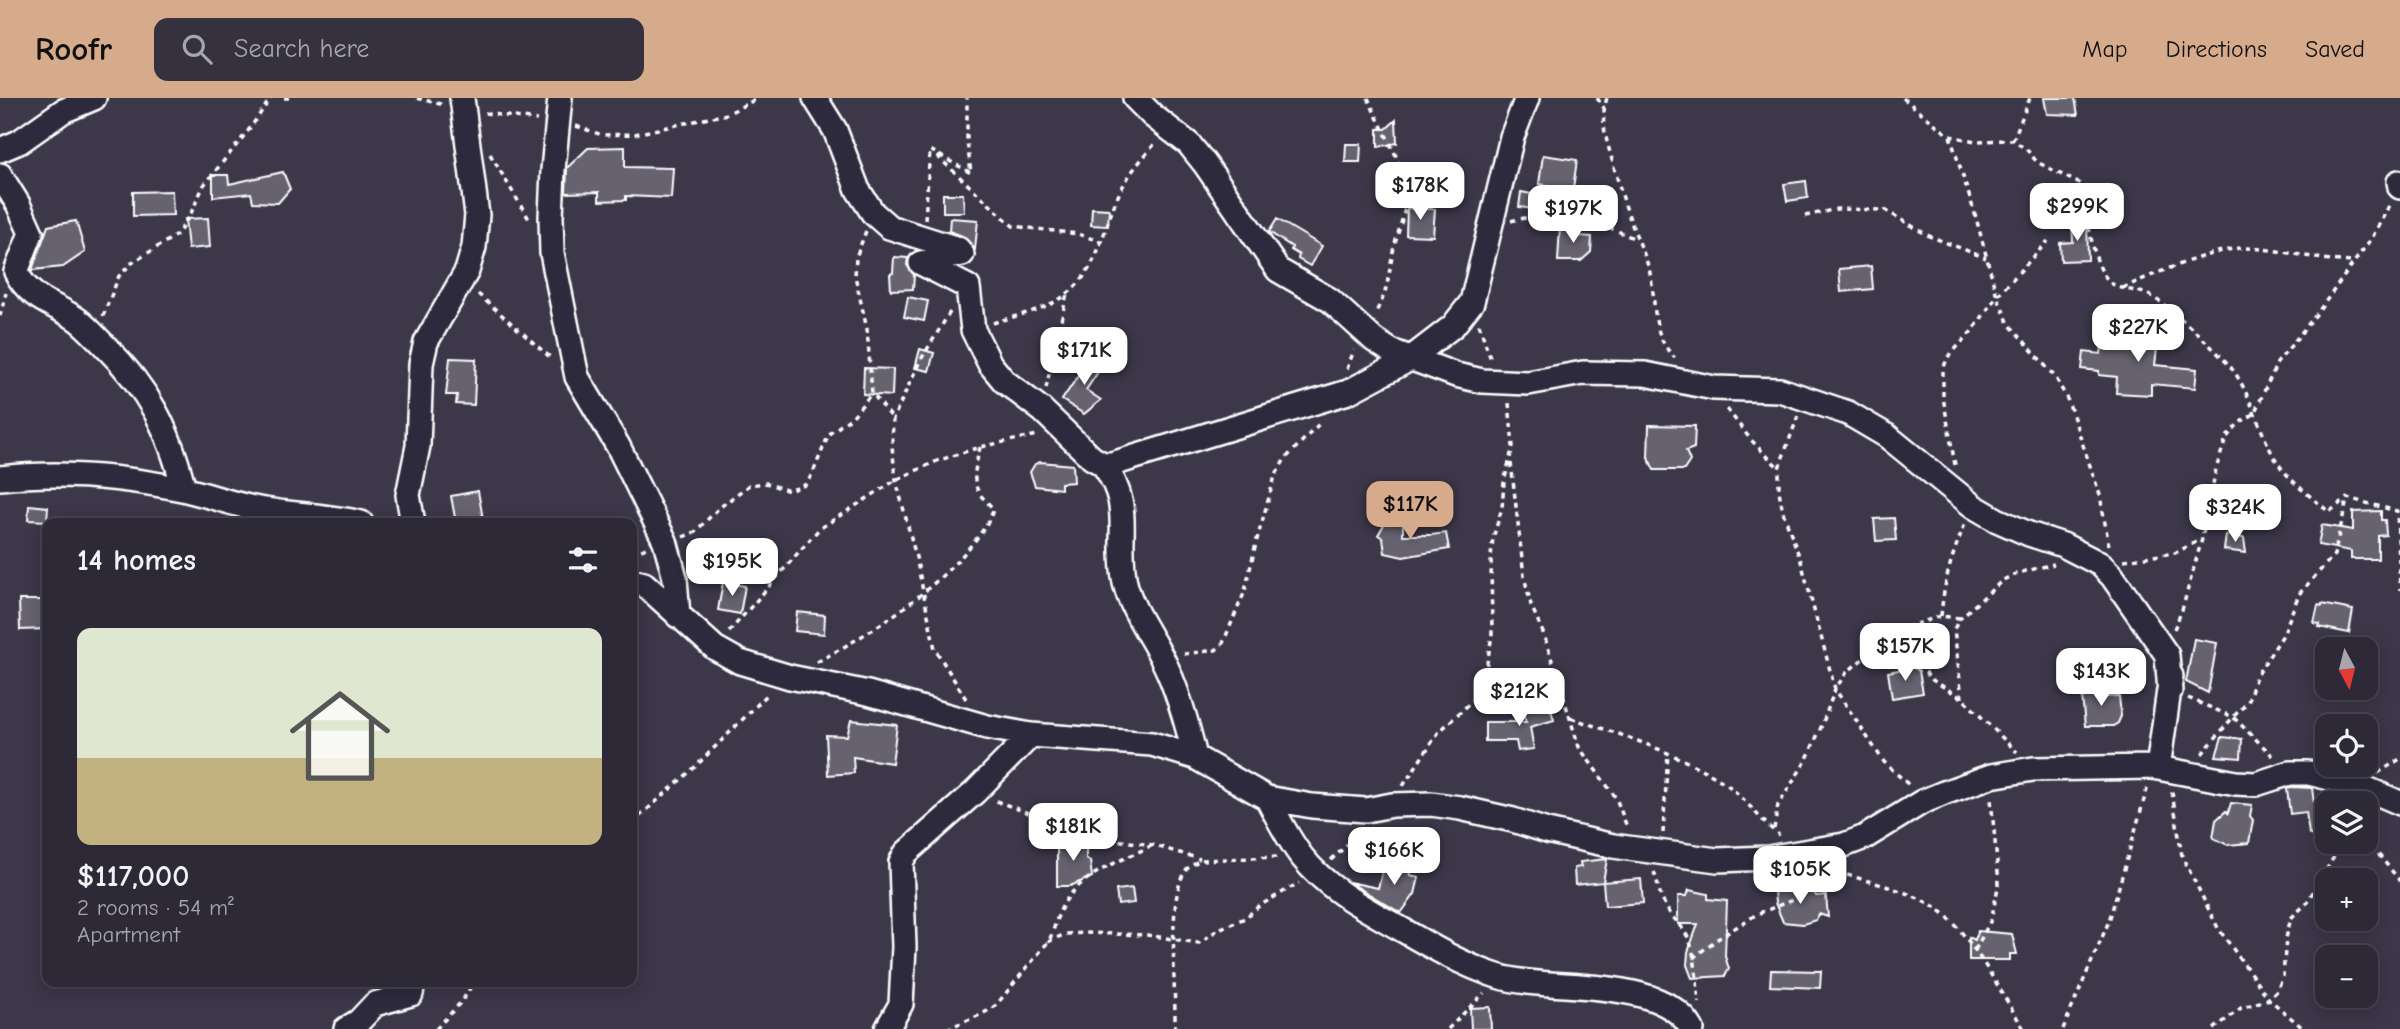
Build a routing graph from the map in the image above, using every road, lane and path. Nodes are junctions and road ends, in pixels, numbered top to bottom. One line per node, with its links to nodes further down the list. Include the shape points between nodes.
1 (94, 98): 23 (street, via 63,111)
2 (271, 98): 46 (path, via 204,185 178,234 119,276 105,306)
3 (284, 98): 4 (path)
4 (294, 98)
5 (417, 98): 17 (path)
6 (560, 98): 19 (street)
7 (758, 98): 19 (path, via 727,114 635,134 602,135)
8 (815, 98): 28 (street)
9 (967, 98): 24 (path, via 971,173)
10 (1135, 98): 20 (street)
11 (1368, 98): 44 (path, via 1407,192 1383,300)
12 (1527, 98): 31 (street, via 1512,136)
13 (1597, 98): 18 (path)
14 (1607, 98): 18 (path)
15 (1903, 98): 21 (path)
16 (2030, 98): 22 (path)
17 (462, 104): 19 (path); 38 (street, via 477,215)
18 (1604, 108): 32 (path, via 1604,132)
19 (558, 122): 35 (street)
20 (1168, 127): 34 (path, via 1125,181); 44 (street, via 1205,164 1278,270 1330,300)
21 (1950, 136): 22 (path); 36 (path)
22 (2013, 140): 40 (path, via 2037,162 2082,185 2098,266 2108,281)
23 (0, 150)
24 (930, 150): 30 (path); 34 (path, via 1013,226 1078,234)
25 (490, 152): 35 (path)
26 (0, 175): 46 (street, via 31,233 16,272 21,281 37,298 75,318)
27 (2400, 185): 37 (path)
28 (873, 213): 39 (street, via 889,227 957,248 962,254 921,263); 52 (path, via 856,257 855,275 870,345)
29 (1805, 216): 36 (path, via 1837,209 1885,210 1928,236)
30 (924, 226)
31 (1492, 227): 32 (path, via 1544,216 1587,218); 43 (street)
32 (1637, 240): 48 (path, via 1650,272 1660,338)
33 (2048, 241): 42 (path)
34 (1101, 242): 41 (path, via 1094,262)
35 (552, 253): 49 (street)
36 (1986, 258): 42 (path)
37 (2354, 262): 40 (path, via 2232,249); 56 (path, via 2277,363)
38 (467, 271): 49 (path, via 483,300); 70 (street, via 426,342 421,364 418,446 408,495)
39 (968, 287): 45 (street); 57 (path, via 932,339)
40 (2123, 288): 56 (path, via 2151,296 2233,369)
41 (1067, 294): 45 (path); 55 (path)
42 (1997, 296): 68 (path, via 1943,369 1943,397); 74 (path, via 2009,324 2056,378 2068,401 2100,495)
43 (1472, 302): 47 (street, via 1453,326); 50 (path, via 1484,344)
44 (1361, 328): 47 (street); 53 (path)
45 (973, 330): 55 (street, via 1004,381)
46 (99, 341): 66 (street, via 150,399)
47 (1410, 359): 50 (street, via 1457,375); 53 (street)
48 (1680, 363)
49 (577, 377): 72 (street, via 618,446)
50 (1502, 382): 51 (street, via 1528,383 1601,372 1645,374); 61 (path, via 1511,408)
51 (1714, 388): 54 (street, via 1780,390); 63 (path, via 1733,419)
52 (872, 393): 57 (path); 72 (path, via 852,417 829,434 805,485 789,491 766,483 750,485 695,532)
53 (1335, 396): 62 (street)
54 (1806, 398): 63 (path); 68 (street, via 1868,423)
55 (1042, 410): 59 (street)
56 (2254, 414): 67 (path, via 2271,452 2294,484 2329,512); 71 (path, via 2226,438)
57 (893, 419): 65 (path)
58 (1323, 420): 84 (path, via 1275,476 1245,591 1223,643 1216,650)
59 (1064, 429): 60 (path); 62 (street)
60 (980, 447): 65 (path); 77 (path, via 976,485 992,508 990,518 970,546)
61 (1510, 461): 90 (path, via 1527,585); 103 (path, via 1493,538 1492,636 1480,690 1438,733)
62 (1103, 464): 84 (street, via 1121,495 1121,550 1132,604)
63 (1779, 468): 86 (path, via 1783,512)
64 (0, 478): 66 (street, via 87,477)
65 (896, 480): 77 (path); 81 (path, via 819,529)
66 (184, 489): 69 (street, via 264,510)
67 (2347, 498): 76 (path, via 2397,511); 89 (path, via 2334,555 2299,594 2283,635 2256,676 2248,702)
68 (1966, 500): 73 (street, via 2029,534); 79 (path, via 1944,585)
69 (332, 518)
70 (412, 518)
71 (2202, 539): 74 (path, via 2175,553); 82 (path)
72 (665, 541): 78 (street, via 675,578)
73 (2087, 556): 74 (street); 80 (path, via 2018,573 1987,592)
74 (2111, 569): 82 (street)
75 (637, 582): 78 (street)
76 (2400, 590)
77 (923, 594): 85 (path, via 867,635); 91 (path, via 935,649)
78 (678, 616): 81 (street)
79 (1941, 616): 80 (path); 83 (path, via 1898,630)
80 (1960, 618): 88 (path, via 1954,629)
81 (715, 648): 85 (street, via 740,662)
82 (2167, 654): 87 (street)
83 (1865, 657): 86 (path); 88 (path, via 1885,661 1918,657 1929,678)
84 (1163, 659): 94 (street)
85 (790, 677): 91 (street, via 868,693); 104 (path)
86 (1835, 689): 101 (path, via 1884,762); 106 (path, via 1806,761 1778,805)
87 (2170, 691): 89 (path); 96 (street)
88 (1962, 698): 95 (path)
89 (2233, 716): 96 (path, via 2204,753); 97 (path)
90 (1571, 718): 93 (path); 109 (path, via 1579,747 1616,798)
91 (987, 727): 92 (street)
92 (1031, 735): 94 (street, via 1152,744); 99 (street)
93 (1668, 752): 106 (path, via 1739,794); 111 (path)
94 (1195, 757): 100 (street)
95 (2033, 769): 96 (street); 98 (street)
96 (2165, 769): 97 (street, via 2256,784); 125 (path, via 2189,874 2218,928); 134 (path)
97 (2290, 773): 102 (street, via 2331,777)
98 (1991, 776): 101 (street); 120 (path, via 1999,883 1991,920)
99 (975, 792): 107 (path, via 1069,828); 129 (street, via 905,853 901,862 901,1004)
100 (1267, 798): 103 (street, via 1342,809); 115 (street)
101 (1922, 802): 108 (street)
102 (2400, 803)
103 (1392, 805): 109 (street, via 1431,803 1460,808)
104 (637, 819)
105 (1365, 828): 115 (path)
106 (1773, 831): 110 (path)
107 (1153, 845): 114 (path); 119 (path, via 1093,874 1071,893)
108 (1844, 845): 110 (street); 116 (path)
109 (1636, 849): 111 (street); 121 (path, via 1652,868 1663,902 1691,943)
110 (1802, 852): 111 (street, via 1717,860)
111 (1662, 853)
112 (2337, 854): 125 (path, via 2306,904 2291,918 2283,976)
113 (2378, 854): 117 (path)
114 (1201, 860): 115 (path, via 1278,857); 118 (path, via 1191,865 1181,880)
115 (1309, 865): 118 (path, via 1245,918 1206,940 1191,943); 122 (street, via 1338,893 1475,968)
116 (1828, 868): 120 (path, via 1936,908); 121 (path, via 1795,899 1757,914)
117 (2400, 881)
118 (1174, 938): 119 (path, via 1085,933 1065,934); 131 (path)
119 (1048, 942): 130 (path, via 989,1011)
120 (1975, 951): 133 (path)
121 (1693, 958): 126 (path)
122 (1501, 977): 126 (street, via 1659,1001 1685,1018); 132 (path)
123 (412, 987): 127 (street, via 411,994 375,1004)
124 (471, 987): 128 (path)
125 (2269, 999): 135 (path, via 2241,1007); 136 (path)
126 (1695, 1019)
127 (346, 1029)
128 (436, 1029)
129 (887, 1029)
130 (947, 1029)
131 (1175, 1029)
132 (1448, 1029)
133 (2024, 1029)
134 (2063, 1029)
135 (2214, 1029)
136 (2304, 1029)

